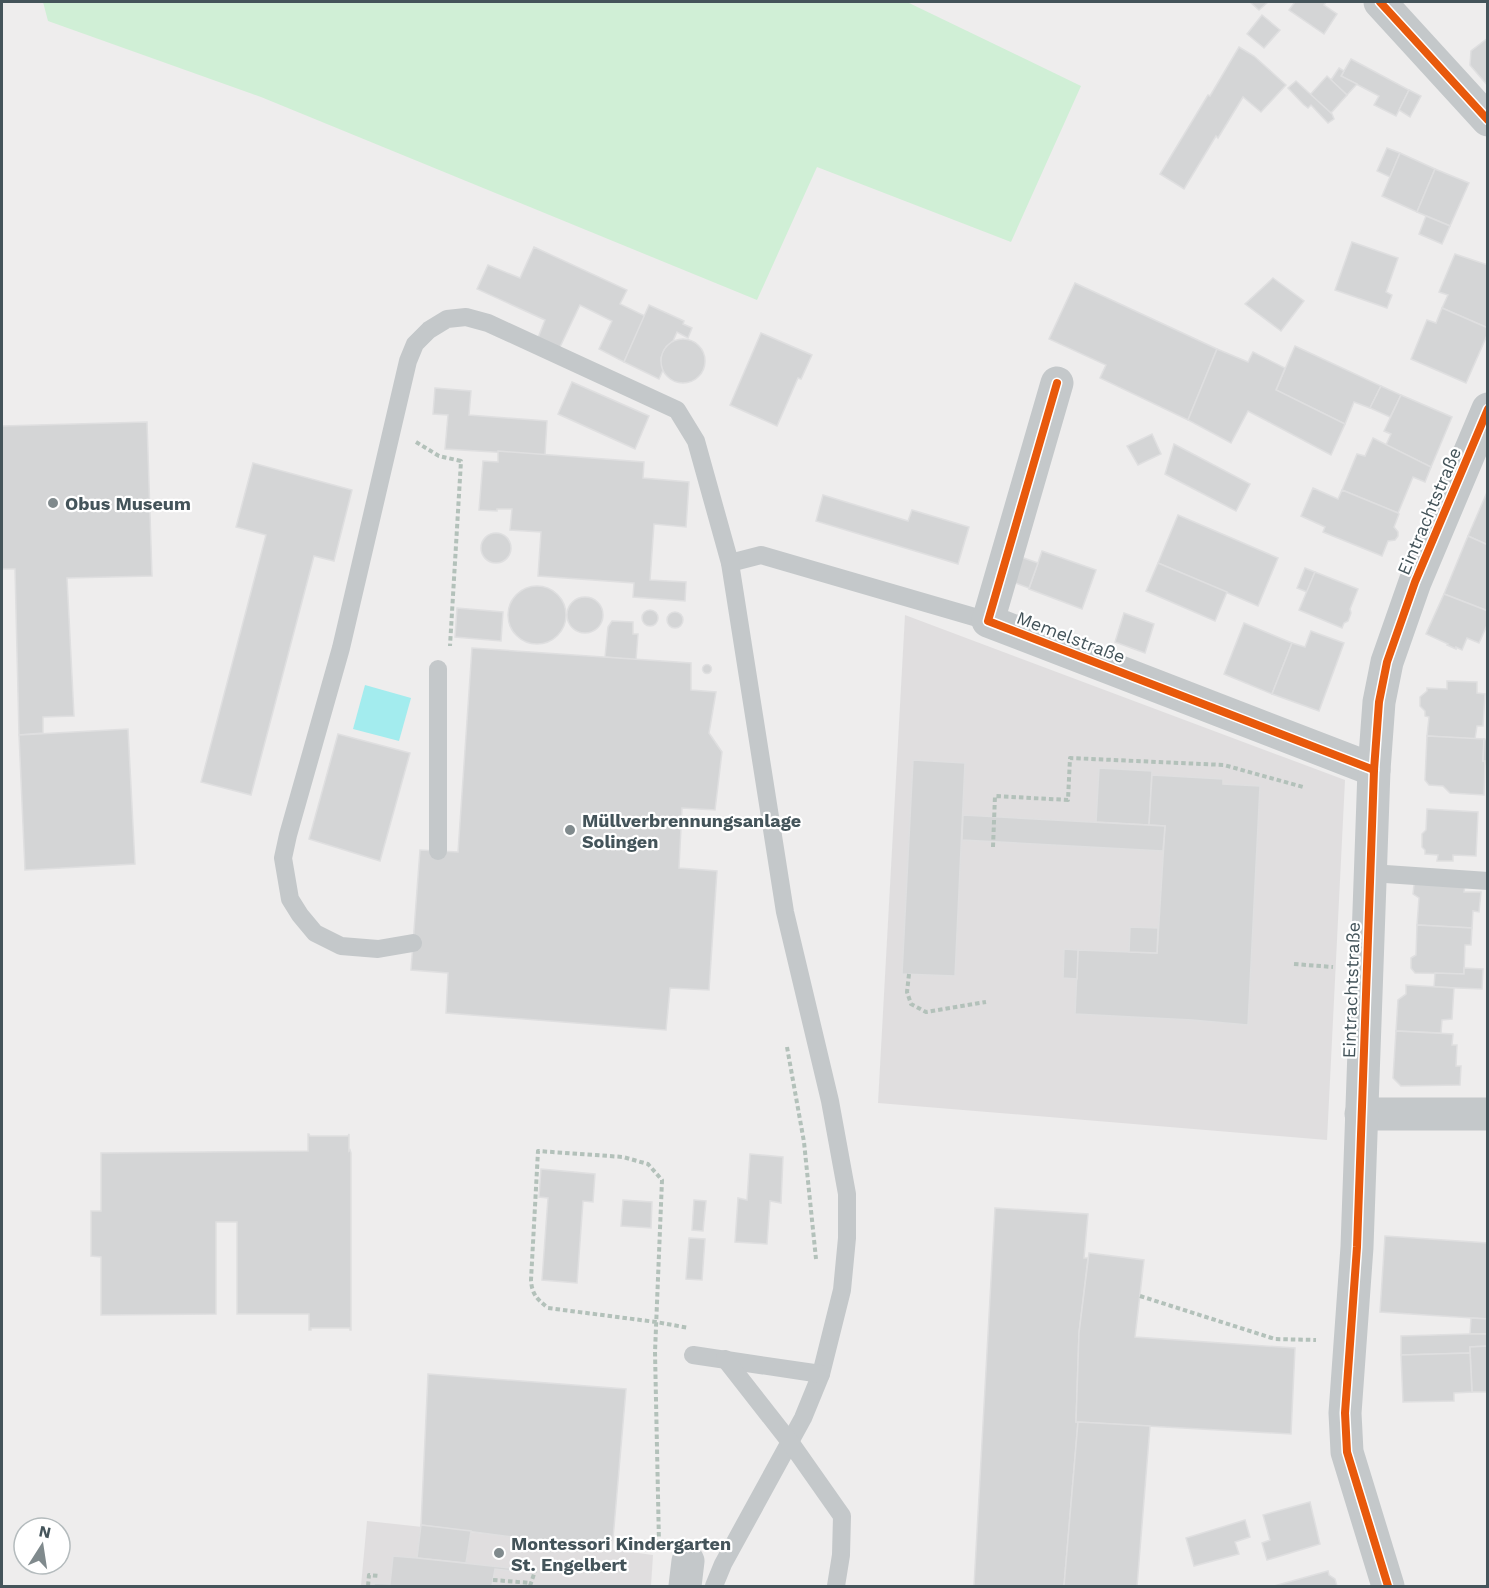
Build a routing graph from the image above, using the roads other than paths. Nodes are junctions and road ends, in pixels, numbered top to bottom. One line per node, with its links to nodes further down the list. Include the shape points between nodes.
1 (1380, 2): 2 (street)
2 (1488, 120)
3 (1056, 383): 6 (street, Memelstraße)
4 (1488, 409): 8 (street, Eintrachtstraße, via 1415,582 1387,662 1379,702)
5 (730, 563): 6 (lane, via 761,555); 12 (lane, via 696,441 677,410 488,323 466,317 447,319 414,344 341,648 283,858 290,898 315,933 341,946 378,949); 17 (lane, via 785,912 830,1101 847,1194 842,1290)
6 (988, 621): 8 (street, Memelstraße)
7 (438, 669): 9 (lane)
8 (1374, 770): 10 (street, Eintrachtstraße)
9 (438, 851)
10 (1371, 873): 11 (lane); 13 (street, Eintrachtstraße)
11 (1488, 880)
12 (413, 943)
13 (1361, 1114): 14 (street); 21 (street, Eintrachtstraße, via 1345,1413 1347,1452)
14 (1488, 1114)
15 (693, 1355): 16 (lane)
16 (725, 1359): 17 (lane); 18 (lane)
17 (821, 1374): 18 (lane)
18 (790, 1442): 19 (lane); 20 (lane, via 842,1516)
19 (714, 1587)
20 (836, 1587)
21 (1388, 1587)

